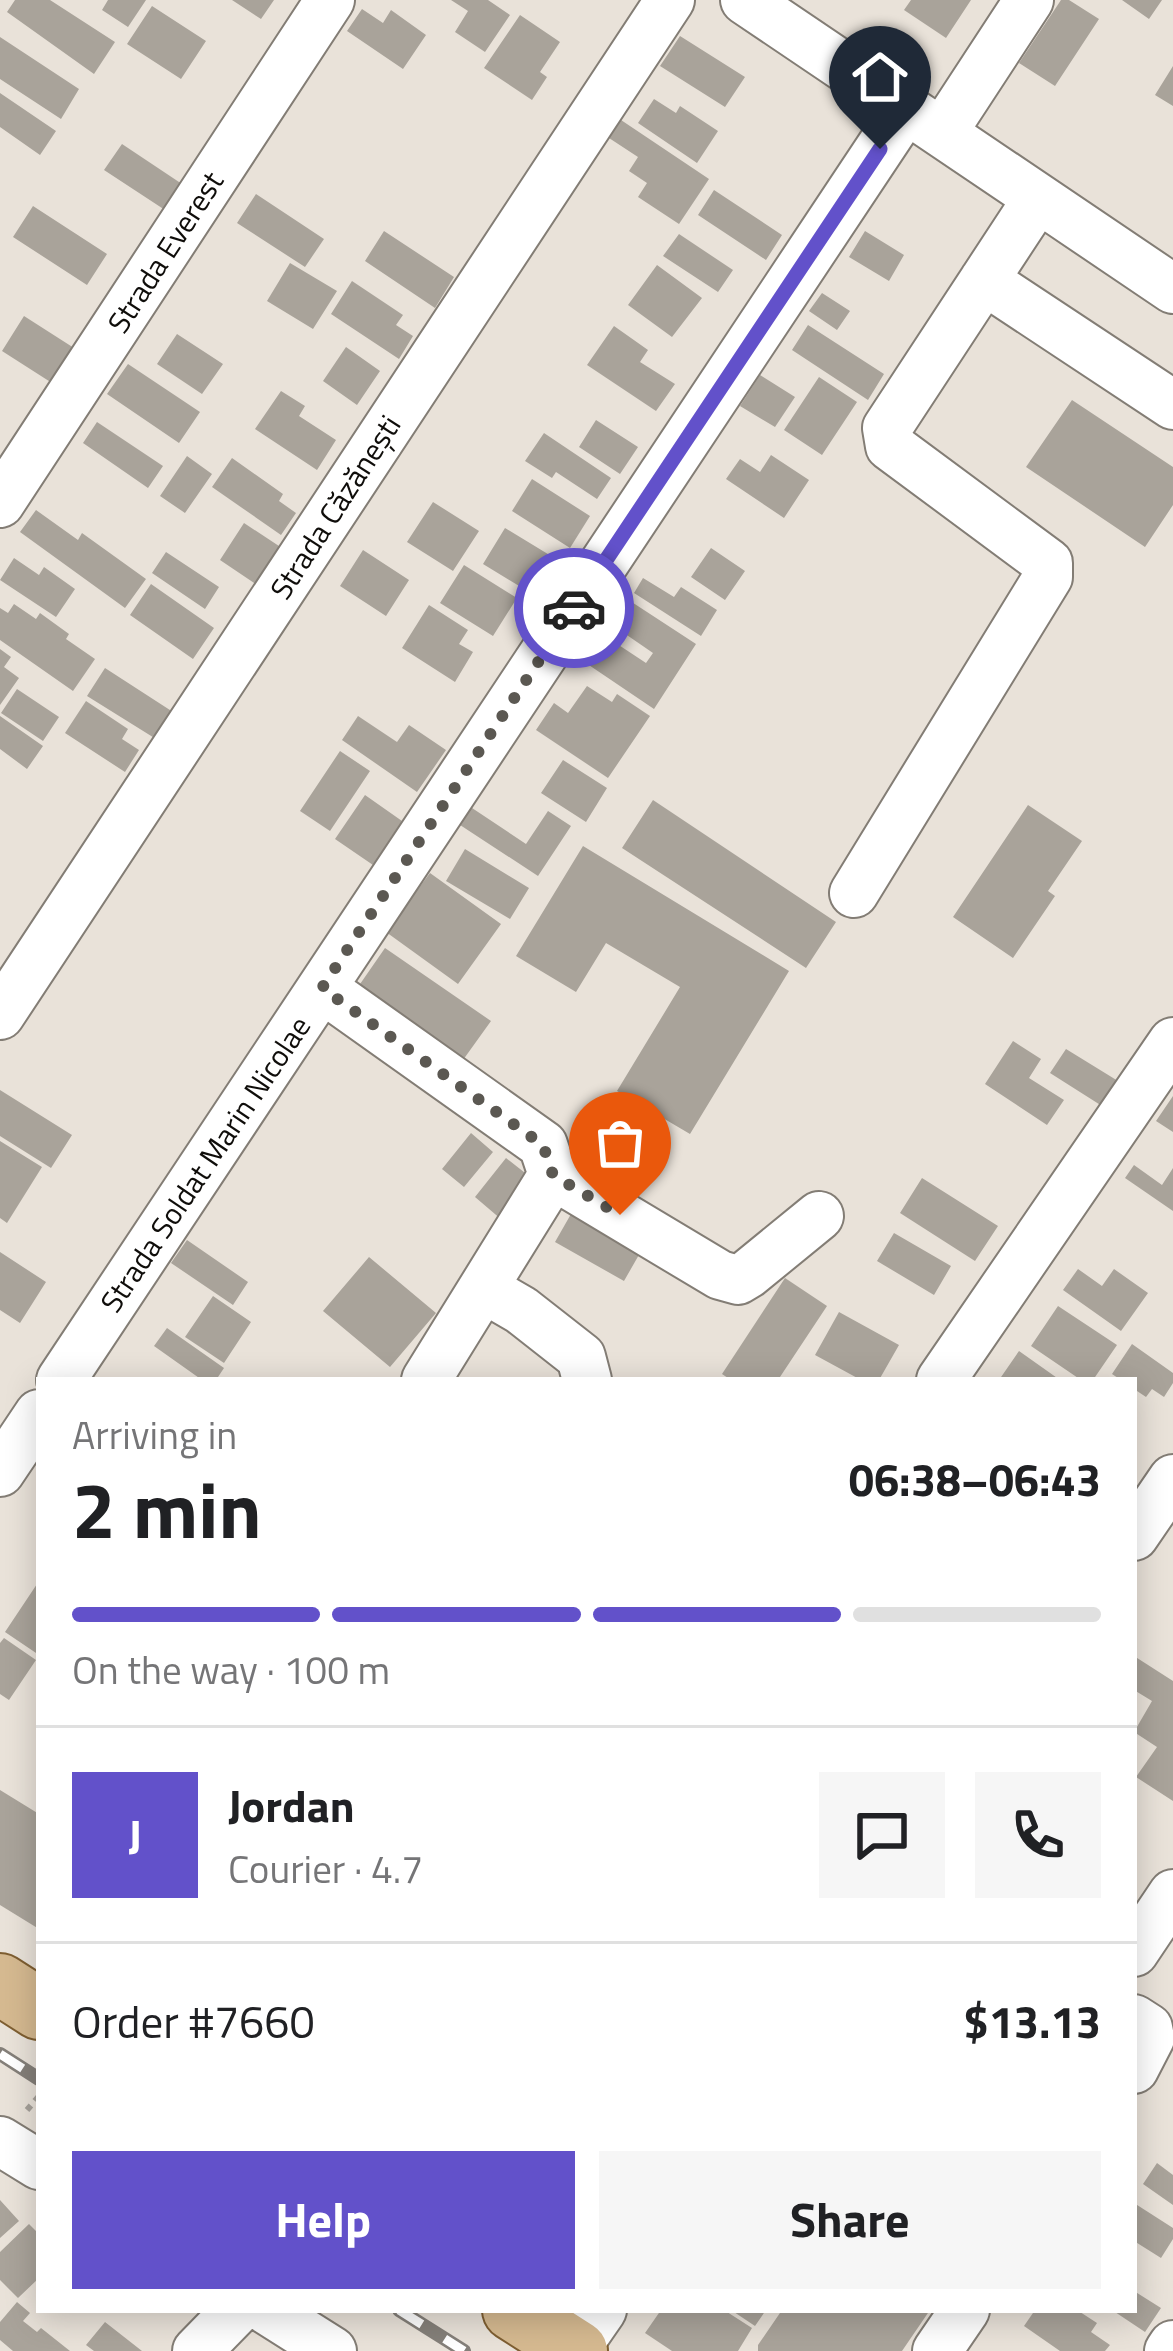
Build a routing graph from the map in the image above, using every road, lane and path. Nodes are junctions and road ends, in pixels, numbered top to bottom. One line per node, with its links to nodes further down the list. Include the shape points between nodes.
1 (330, 0): 10 (street, Strada Everest)
2 (670, 0): 13 (street, Strada Căzănești)
3 (1029, 0): 5 (street, Strada Soldat Marin Nicolae)
4 (759, 4): 5 (street)
5 (924, 121): 6 (street); 12 (street, Strada Soldat Marin Nicolae)
6 (1038, 198): 7 (street); 8 (street)
7 (984, 280): 9 (street); 11 (street, via 886,428 890,446 1048,563 1048,578)
8 (1173, 289)
9 (1173, 405)
10 (0, 503)
11 (854, 893)
12 (322, 988): 15 (street, via 543,1145); 18 (street, Strada Soldat Marin Nicolae)
13 (0, 1015)
14 (1173, 1042): 21 (street)
15 (553, 1175): 16 (street, via 738,1280); 17 (street)
16 (819, 1216)
17 (483, 1288): 19 (street); 20 (street, via 581,1357)
18 (64, 1377)
19 (428, 1377)
20 (585, 1377)
21 (943, 1377)
22 (36, 1418): 23 (street)
23 (0, 1472)
24 (1173, 1479): 25 (street)
25 (1137, 1532)
26 (1173, 1894): 27 (street)
27 (1137, 1948)
28 (0, 1984): 29 (main road)
29 (36, 2007)
30 (1137, 2021): 31 (street, via 1150,2038)
31 (1137, 2063)
32 (0, 2141): 33 (street)
33 (36, 2163)
34 (234, 2313): 39 (street)
35 (272, 2313): 40 (street)
36 (521, 2313): 38 (main road)
37 (963, 2313): 41 (street)
38 (584, 2337)
39 (197, 2351)
40 (332, 2351)
41 (937, 2351)

